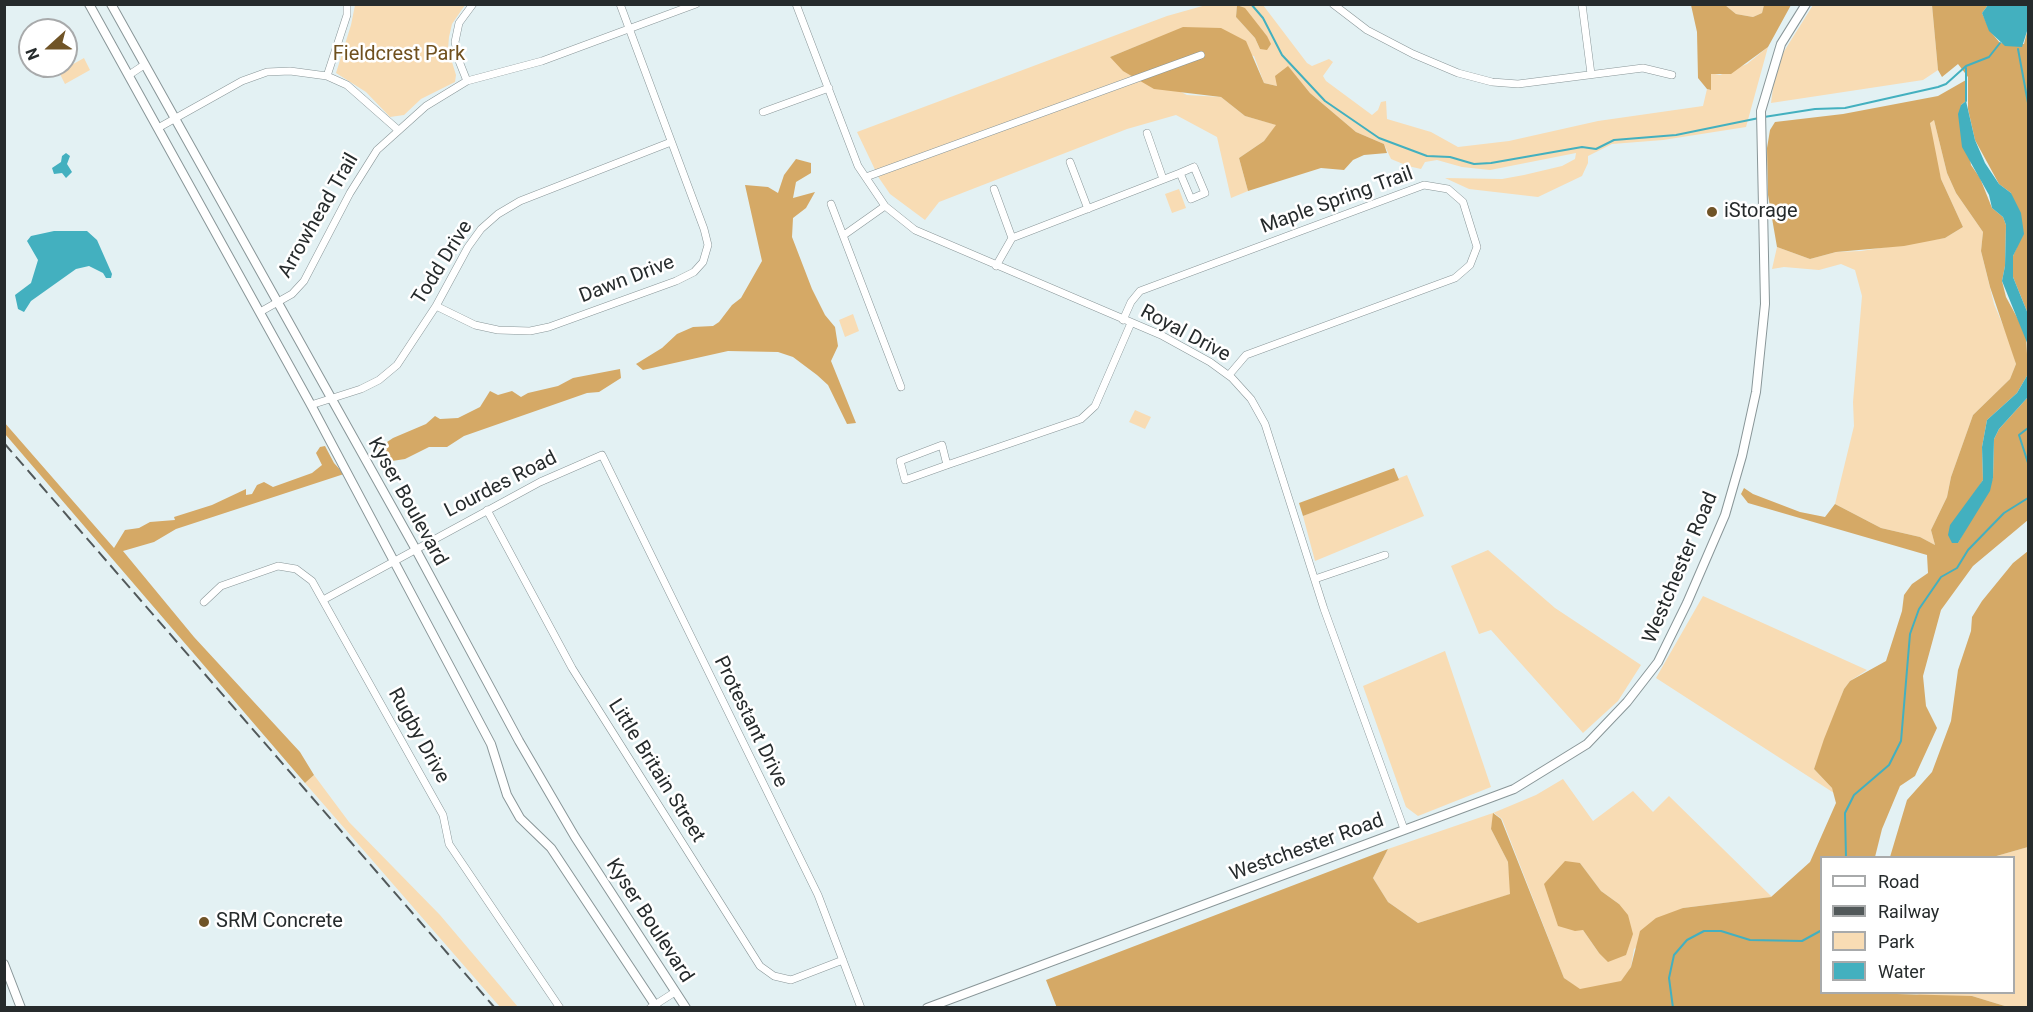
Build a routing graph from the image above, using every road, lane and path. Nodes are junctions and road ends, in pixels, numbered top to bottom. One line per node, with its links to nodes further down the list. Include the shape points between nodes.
1 (89, 4): 15 (street, Kyser Boulevard)
2 (111, 4): 13 (street, Kyser Boulevard)
3 (347, 4): 17 (street)
4 (473, 4): 18 (street, via 459,23 456,42)
5 (620, 4): 11 (street, Dawn Drive)
6 (696, 4): 11 (street, Arrowhead Trail)
7 (796, 4): 19 (street, Royal Drive)
8 (1333, 4): 14 (street, via 1367,30 1458,73 1518,84)
9 (1582, 4): 14 (street)
10 (1806, 4): 55 (street, Westchester Road, via 1781,44 1759,126 1765,304 1756,392 1725,515 1687,603 1658,662 1587,744 1514,789)
11 (629, 30): 18 (street, Arrowhead Trail, via 542,61); 25 (street, Dawn Drive)
12 (1201, 55): 28 (street)
13 (144, 65): 15 (street); 21 (street, Kyser Boulevard)
14 (1591, 74): 16 (street, via 1643,68)
15 (129, 75): 22 (street, Kyser Boulevard)
16 (1672, 75)
17 (327, 76): 21 (street, via 267,72 242,81); 23 (street, via 361,95)
18 (467, 81): 23 (street, Arrowhead Trail)
19 (829, 88): 20 (street); 28 (street, Royal Drive)
20 (763, 112)
21 (174, 118): 22 (street); 37 (street, Kyser Boulevard)
22 (158, 128): 39 (street, Kyser Boulevard)
23 (398, 129): 37 (street, Arrowhead Trail, via 377,150 355,184 304,281)
24 (1148, 133): 29 (street)
25 (671, 142): 38 (street, Todd Drive, via 520,201 498,214 468,247); 38 (street, Dawn Drive, via 708,245 703,262 694,272 530,331 475,325)
26 (1070, 162): 33 (street)
27 (1180, 173): 27 (street, via 1191,199 1205,193 1194,167); 29 (street)
28 (866, 177): 32 (street, Royal Drive)
29 (1163, 179): 33 (street)
30 (994, 189): 35 (street)
31 (831, 204): 34 (street)
32 (885, 206): 34 (street); 36 (street, Royal Drive, via 915,230)
33 (1088, 208): 35 (street)
34 (844, 235): 43 (street)
35 (1012, 238): 36 (street)
36 (996, 266): 40 (street, Royal Drive)
37 (277, 304): 39 (street, Arrowhead Trail); 44 (street, Kyser Boulevard)
38 (436, 306): 44 (street, Todd Drive, via 398,364 379,380)
39 (260, 312): 45 (street, Kyser Boulevard)
40 (1123, 320): 41 (street, Royal Drive); 42 (street, Maple Spring Trail, via 1140,291 1424,185 1448,189 1463,202 1477,247 1470,265 1455,278 1246,355)
41 (1131, 323): 42 (street, Royal Drive); 47 (street, via 1095,406 1081,419)
42 (1229, 375): 52 (street, Royal Drive, via 1251,399 1265,424)
43 (901, 387)
44 (330, 399): 45 (street, Todd Drive); 49 (street, Kyser Boulevard)
45 (311, 405): 51 (street, Kyser Boulevard)
46 (602, 455): 48 (street, Lourdes Road); 56 (street, Protestant Drive, via 818,895)
47 (948, 465): 47 (street, via 905,480 900,461 942,445)
48 (487, 510): 49 (street, Lourdes Road); 56 (street, Little Britain Street, via 572,668 760,966 774,976 791,980)
49 (415, 548): 51 (street, Lourdes Road); 58 (street, Kyser Boulevard, via 524,750)
50 (1385, 555): 52 (street)
51 (394, 562): 53 (street, Lourdes Road); 59 (street, Kyser Boulevard, via 491,744 507,795 520,818 551,848)
52 (1315, 579): 55 (street, Royal Drive)
53 (323, 600): 54 (street, Rugby Drive, via 312,581 296,569 278,566 221,586); 61 (street, Rugby Drive, via 443,815 449,844)
54 (204, 602)
55 (1404, 829): 64 (street, Westchester Road)
56 (843, 960): 63 (street, Protestant Drive)
57 (4, 964): 60 (street)
58 (675, 992): 59 (street); 62 (street, Kyser Boulevard)
59 (654, 1006)
60 (21, 1008)
61 (560, 1008)
62 (686, 1008)
63 (861, 1008)
64 (927, 1008)

